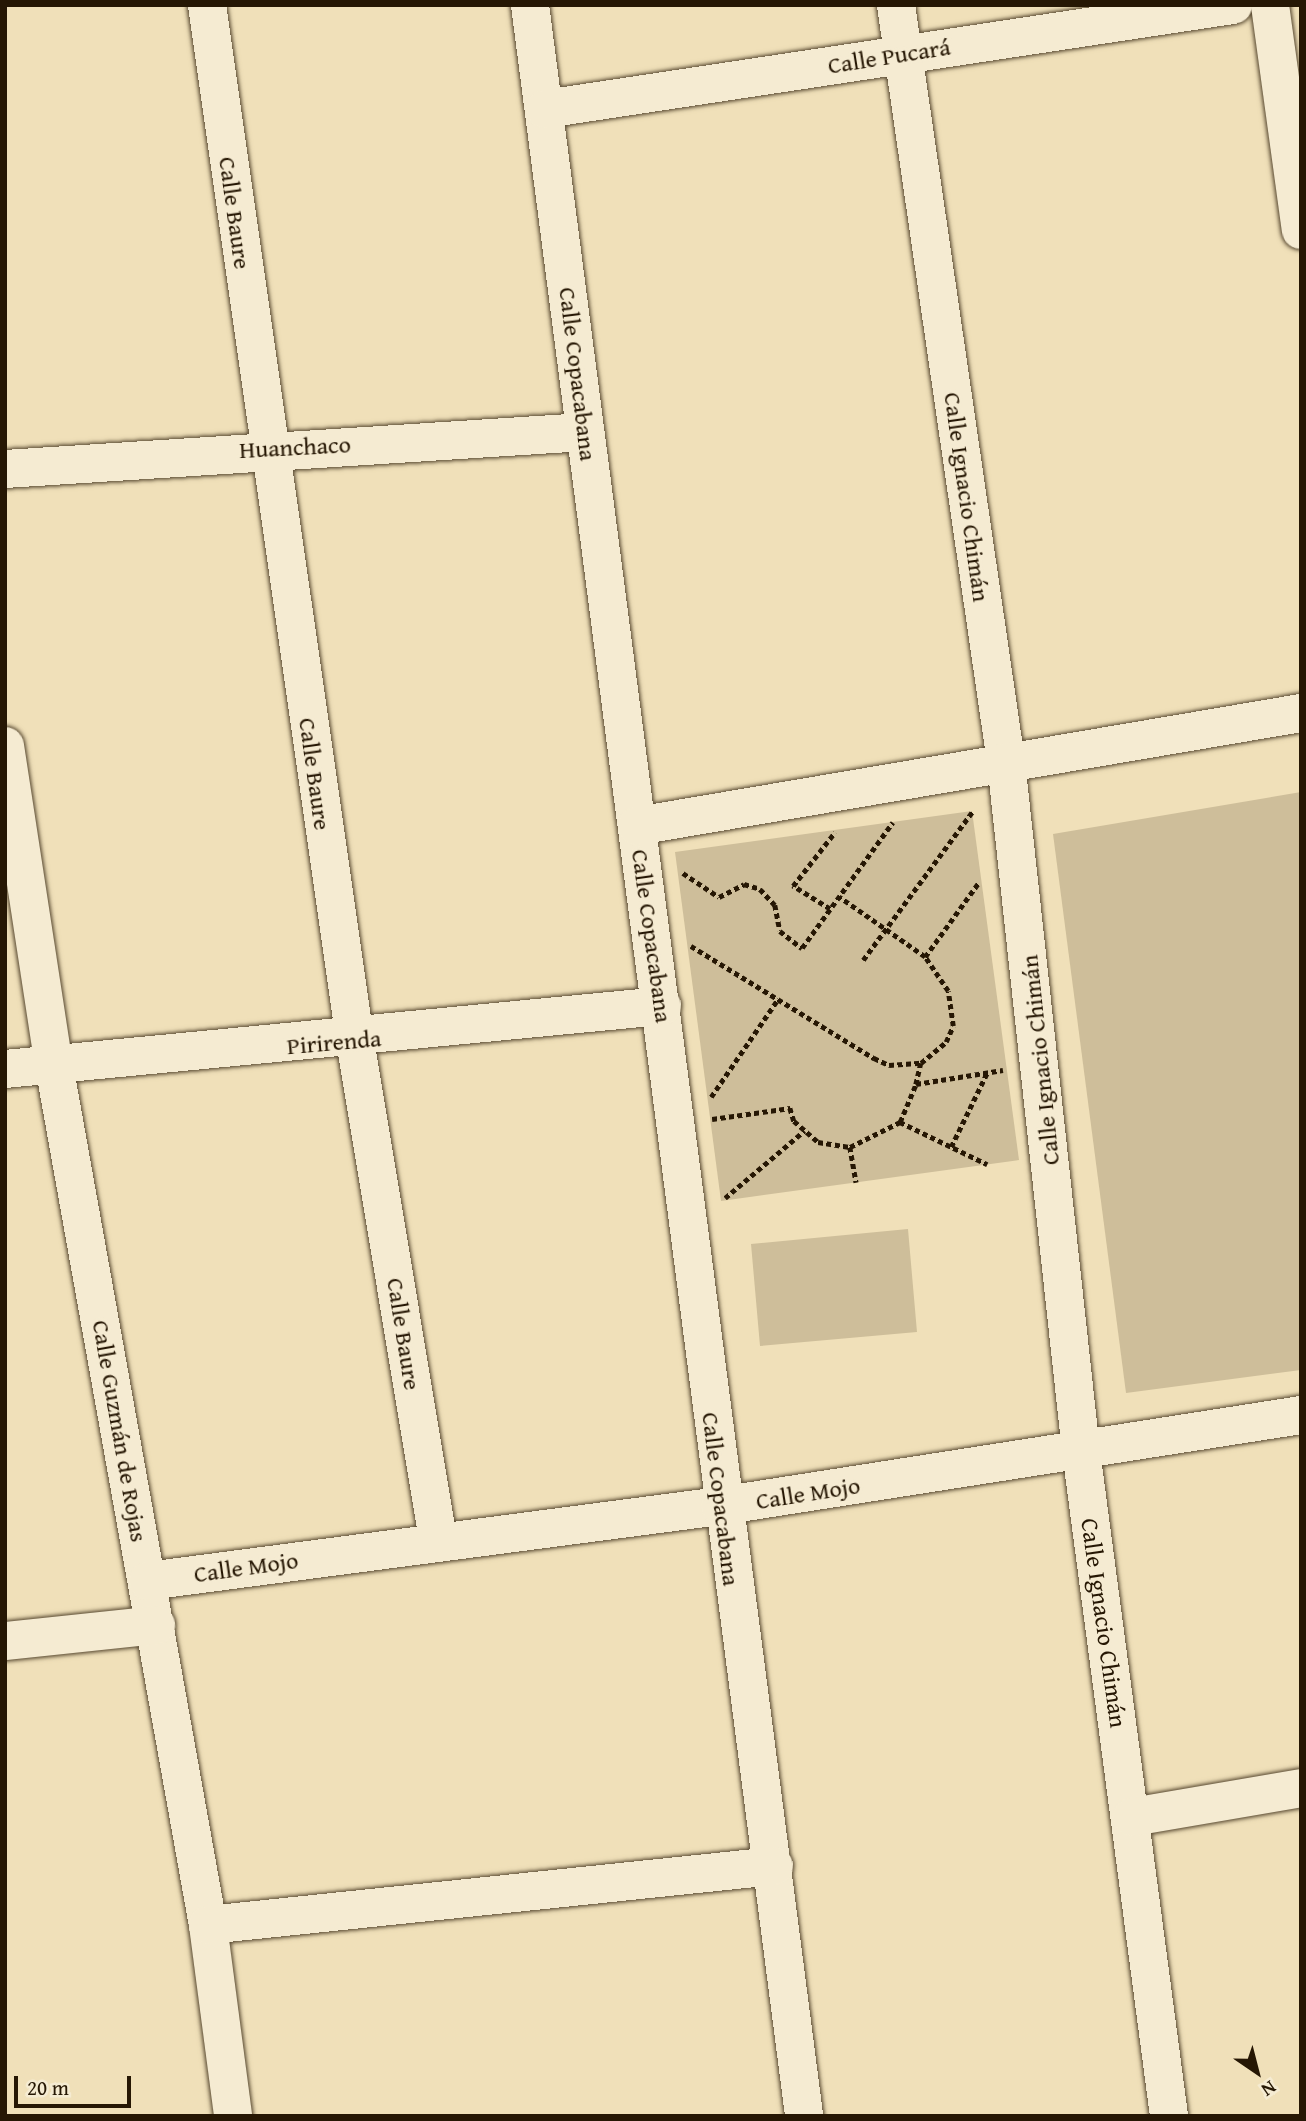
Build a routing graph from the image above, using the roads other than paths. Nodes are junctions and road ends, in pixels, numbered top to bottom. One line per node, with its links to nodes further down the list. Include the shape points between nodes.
1 (207, 5): 10 (street, Calle Baure)
2 (530, 5): 7 (street, Calle Copacabana)
3 (896, 5): 6 (street, Calle Ignacio Chimán)
4 (1233, 5): 6 (street, Calle Pucará)
5 (1270, 5): 8 (street)
6 (903, 53): 7 (street, Calle Pucará); 14 (street, Calle Ignacio Chimán)
7 (545, 109): 9 (street, Calle Copacabana)
8 (1301, 230)
9 (585, 432): 10 (street, Huanchaco); 15 (street, Calle Copacabana)
10 (267, 448): 11 (street, Huanchaco); 17 (street, Calle Baure)
11 (5, 469)
12 (1301, 713): 14 (street)
13 (5, 746): 18 (street, Calle Guzmán de Rojas)
14 (1006, 762): 15 (street); 21 (street, Calle Ignacio Chimán)
15 (637, 826): 16 (street, Calle Copacabana)
16 (662, 1006): 17 (street, Pirirenda); 22 (street, Calle Copacabana)
17 (355, 1040): 18 (street, Pirirenda); 23 (street, Calle Baure)
18 (54, 1065): 19 (street, Pirirenda); 24 (street, Calle Guzmán de Rojas)
19 (5, 1069)
20 (1301, 1415): 21 (street, Calle Mojo)
21 (1081, 1451): 22 (street, Calle Mojo); 28 (street, Calle Ignacio Chimán)
22 (720, 1506): 23 (street, Calle Mojo); 29 (street, Calle Copacabana)
23 (438, 1540): 24 (street, Calle Mojo)
24 (148, 1581): 25 (street, Calle Guzmán de Rojas)
25 (156, 1625): 26 (street); 30 (street, Calle Guzmán de Rojas)
26 (5, 1641)
27 (1301, 1788): 28 (street)
28 (1132, 1817): 33 (street, Calle Ignacio Chimán)
29 (774, 1866): 30 (street); 32 (street, Calle Copacabana)
30 (208, 1925): 31 (street, Calle Guzmán de Rojas)
31 (233, 2116)
32 (804, 2116)
33 (1169, 2116)

